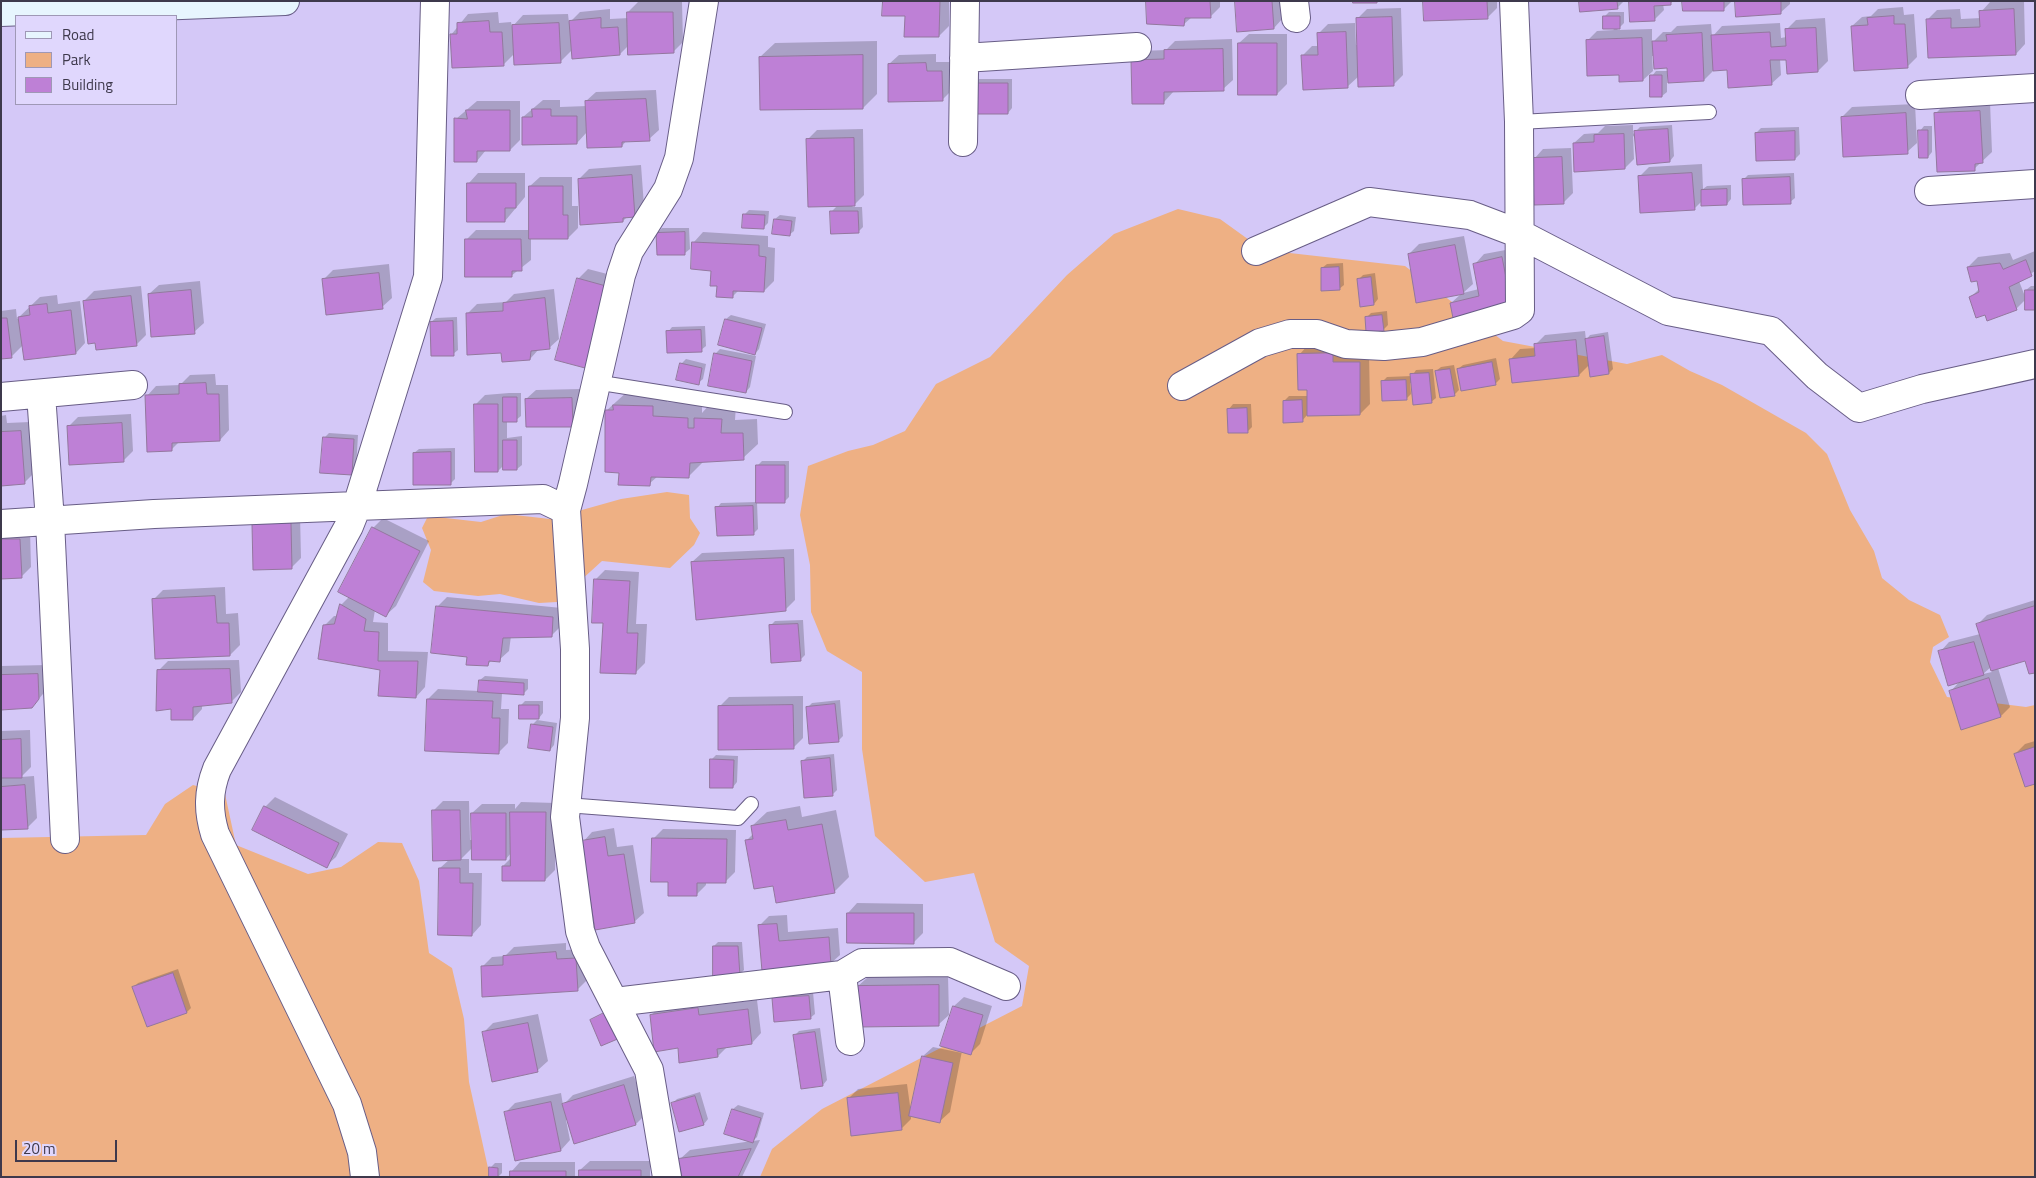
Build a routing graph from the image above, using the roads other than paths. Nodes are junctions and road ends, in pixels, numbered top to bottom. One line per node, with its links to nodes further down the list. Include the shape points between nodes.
1 (284, 1): 6 (street)
2 (435, 1): 25 (street, via 428,277)
3 (704, 1): 19 (street, via 679,158 668,189 626,259)
4 (965, 1): 8 (street)
5 (1514, 1): 12 (street)
6 (1, 12)
7 (1137, 47): 8 (street)
8 (964, 58): 13 (street)
9 (2035, 88): 10 (street)
10 (1920, 95)
11 (1709, 112): 12 (lane)
12 (1519, 122): 16 (street)
13 (963, 142)
14 (2035, 184): 15 (street)
15 (1929, 191)
16 (1520, 234): 17 (street, via 1470,216 1369,202); 18 (street, via 1668,311 1771,331 1817,376 1858,408 1922,389); 21 (street, via 1520,310 1513,315 1422,342 1384,346 1346,344 1317,334 1290,334 1260,343)
17 (1256, 251)
18 (2035, 364)
19 (595, 382): 24 (lane); 26 (street)
20 (133, 385): 22 (street)
21 (1182, 386)
22 (41, 394): 23 (street); 27 (street)
23 (1, 398)
24 (785, 412)
25 (357, 506): 26 (street, via 543,499); 27 (street); 36 (street, via 217,769 211,783 208,813 215,834 347,1104 362,1152)
26 (566, 510): 30 (street, via 575,649 575,718)
27 (50, 521): 28 (street); 31 (street)
28 (1, 524)
29 (751, 804): 30 (lane, via 738,818)
30 (566, 805): 34 (street, via 580,931)
31 (65, 839)
32 (842, 975): 33 (street, via 862,963 950,962); 34 (street); 35 (street)
33 (1006, 986)
34 (615, 1002): 37 (street, via 649,1070)
35 (850, 1041)
36 (364, 1177)
37 (667, 1177)

